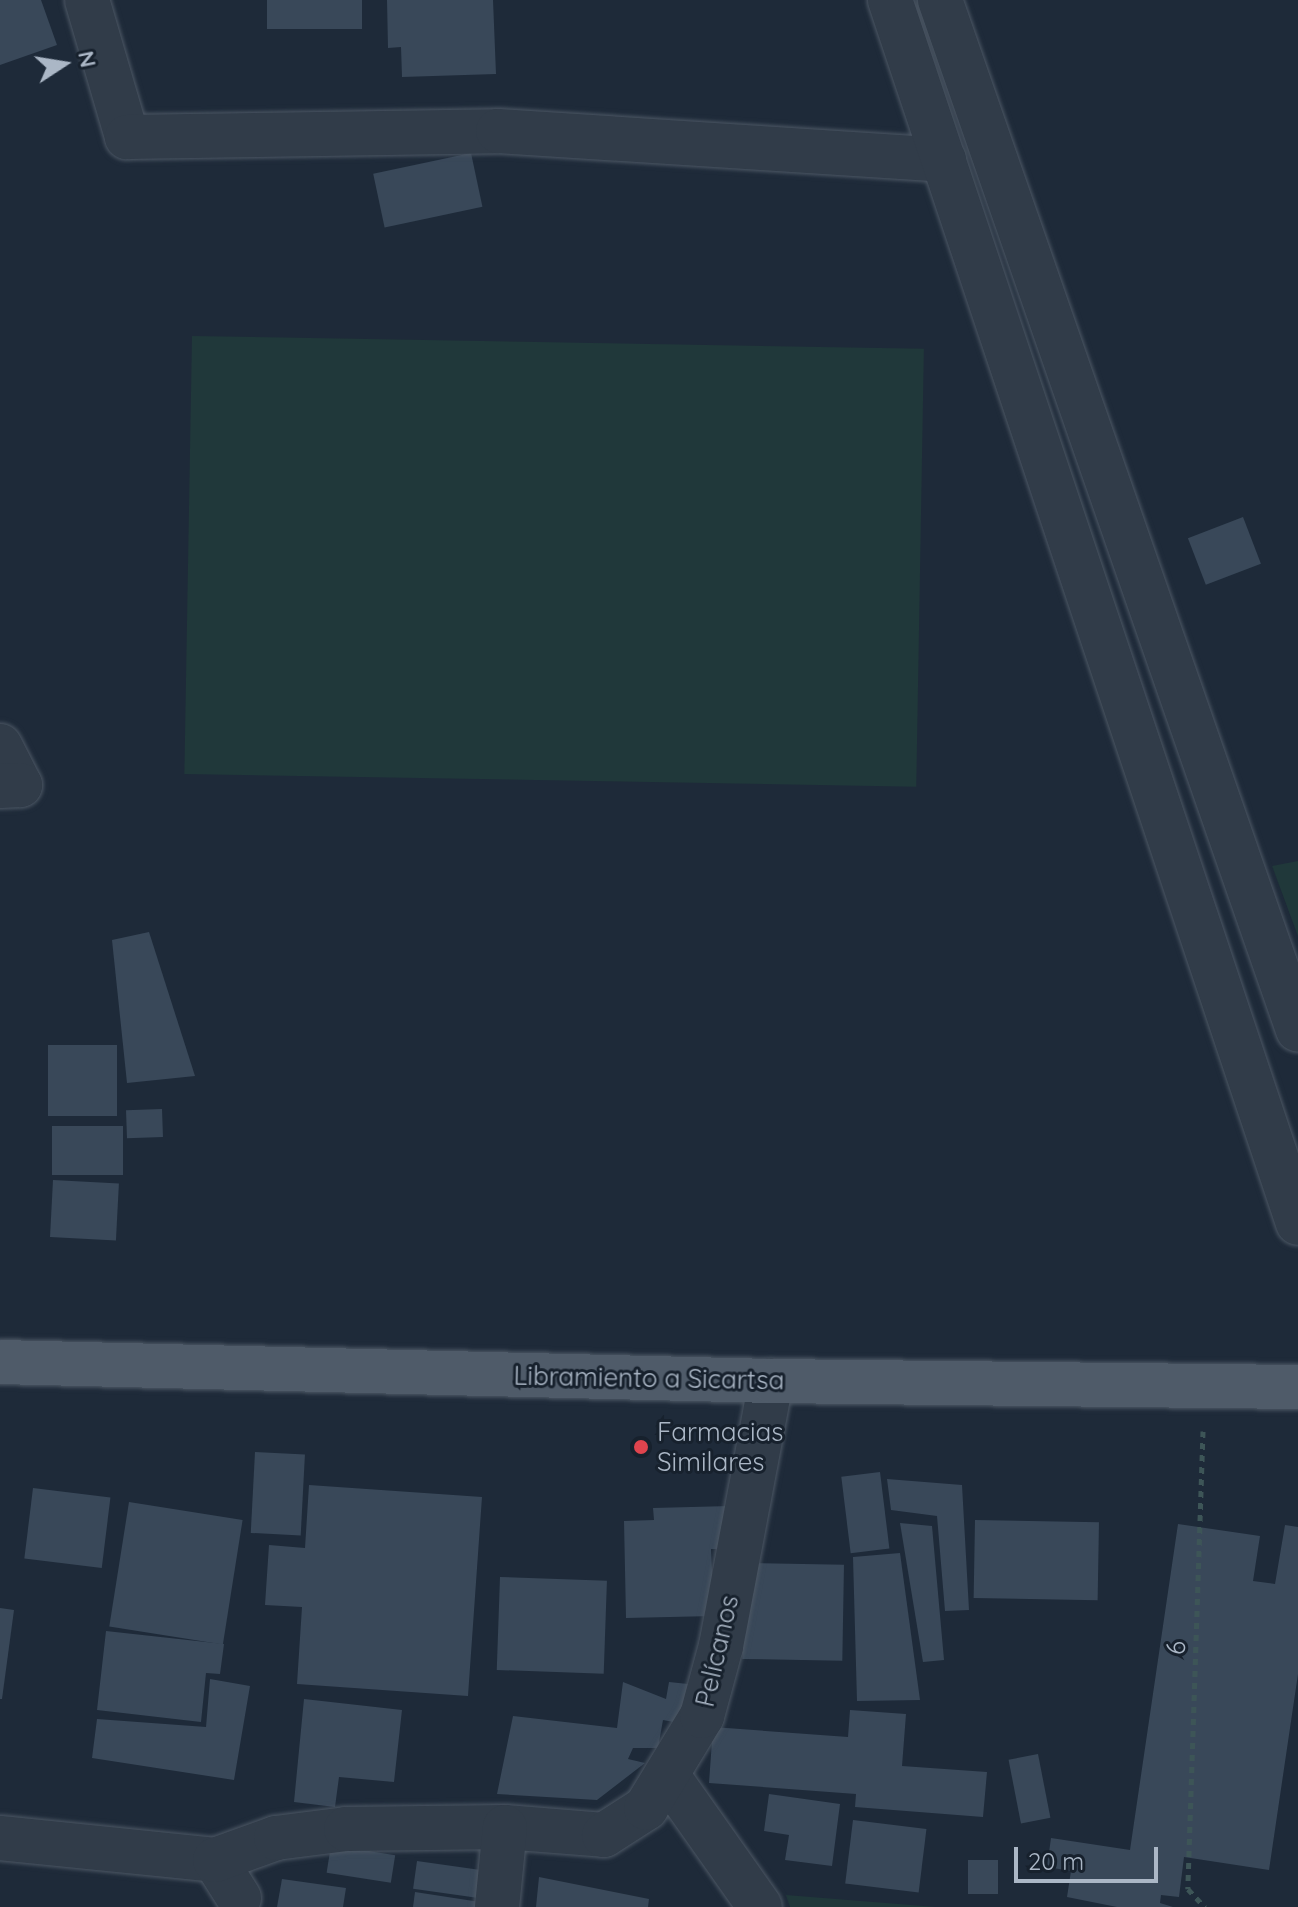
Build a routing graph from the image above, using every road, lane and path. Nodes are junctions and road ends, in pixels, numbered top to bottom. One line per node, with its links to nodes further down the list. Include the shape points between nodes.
1 (87, 0): 4 (street, via 127,137 498,131)
2 (890, 0): 4 (street)
3 (940, 0): 7 (street)
4 (944, 160): 8 (street)
5 (0, 746): 6 (street)
6 (10, 786)
7 (1298, 1030)
8 (1298, 1223)
9 (0, 1362): 10 (main road, Libramiento a Sicartsa)
10 (771, 1381): 11 (main road, Libramiento a Sicartsa); 13 (street, Pelícanos, via 721,1646 702,1716)
11 (1205, 1384): 12 (main road, Libramiento a Sicartsa); 20 (path, 6, via 1188,1889)
12 (1298, 1387)
13 (667, 1775): 14 (street, Pelícanos, via 646,1808 604,1835); 19 (street)
14 (505, 1827): 16 (street, Pelícanos, via 346,1829 276,1838); 18 (street)
15 (0, 1838): 16 (street)
16 (215, 1860): 17 (street)
17 (236, 1904)
18 (497, 1907)
19 (760, 1907)
20 (1205, 1907)

